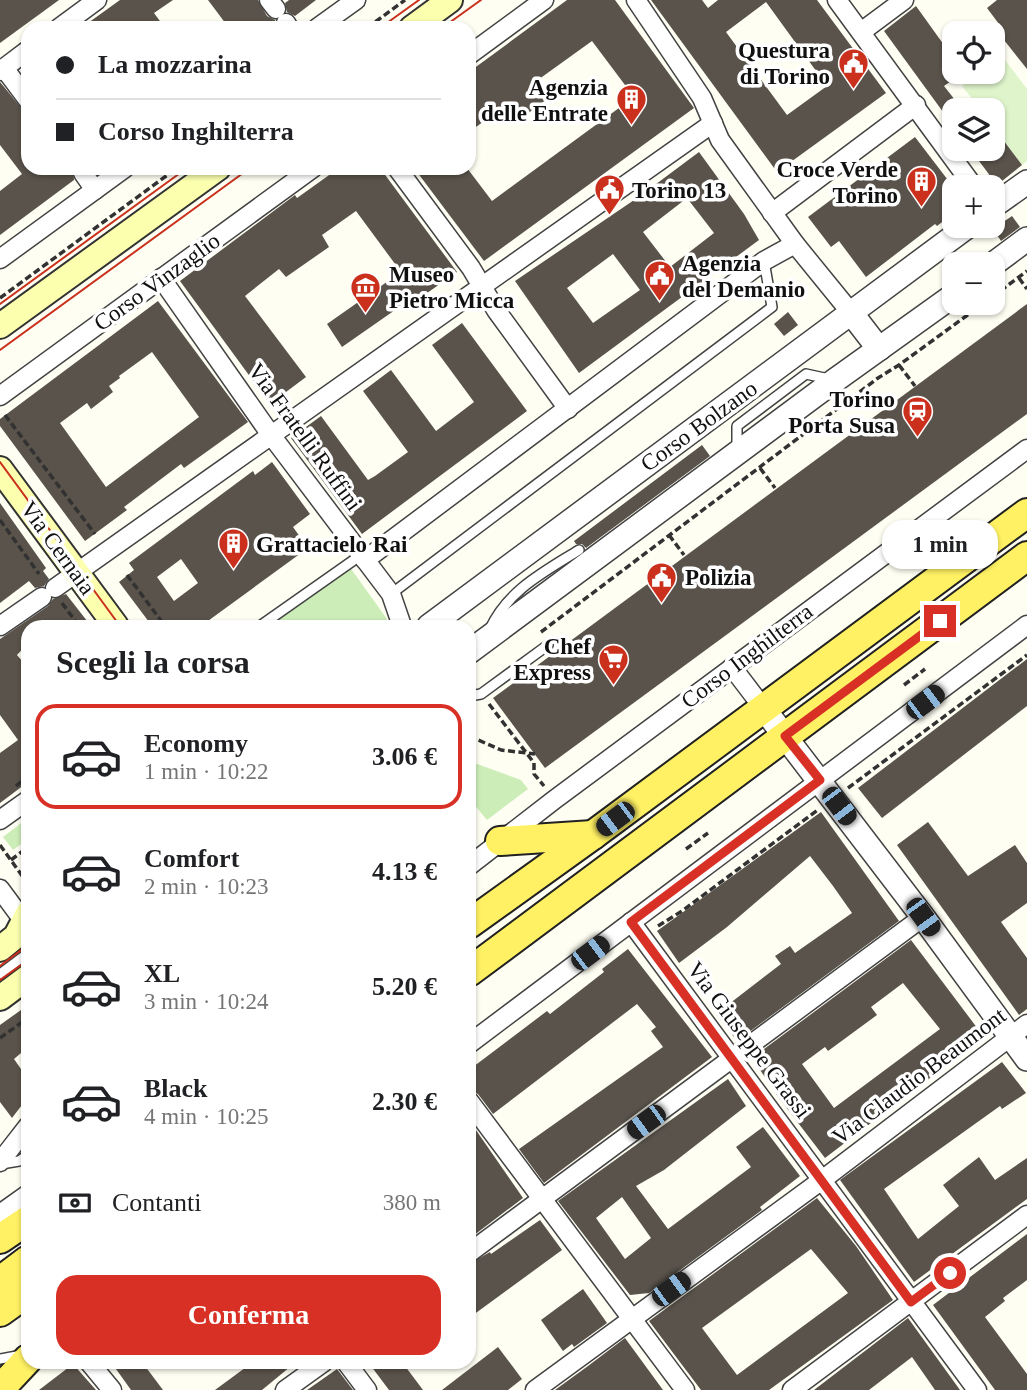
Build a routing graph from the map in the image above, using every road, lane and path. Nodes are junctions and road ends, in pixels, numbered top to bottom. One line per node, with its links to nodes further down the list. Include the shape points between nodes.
1 (97, 0): 9 (street)
2 (356, 0): 10 (street)
3 (405, 0): 11 (path)
4 (450, 0): 12 (main road)
5 (544, 0): 14 (street)
6 (636, 0): 19 (street, via 702,98)
7 (837, 0): 13 (street)
8 (904, 0): 13 (street)
9 (68, 21)
10 (327, 21)
11 (376, 21)
12 (422, 21)
13 (861, 32): 18 (street)
14 (476, 50)
15 (21, 55): 16 (street)
16 (2, 69): 17 (street)
17 (21, 92)
18 (916, 105): 26 (street); 30 (street)
19 (713, 123): 30 (street); 40 (street)
20 (84, 175): 28 (street)
21 (115, 175): 28 (street)
22 (167, 175): 43 (path)
23 (208, 175): 47 (main road)
24 (303, 175): 38 (street, Corso Vinzaglio)
25 (402, 175): 40 (street)
26 (966, 175)
27 (1027, 182): 29 (street)
28 (94, 190): 35 (street)
29 (1005, 198)
30 (772, 213): 33 (street)
31 (952, 238): 45 (street, Corso Bolzano)
32 (1027, 239): 34 (street)
33 (795, 244): 36 (street); 45 (street)
34 (1005, 255)
35 (0, 259)
36 (764, 261): 52 (street); 70 (lane, via 772,307)
37 (1027, 271): 39 (path)
38 (162, 278): 51 (street, Corso Vinzaglio); 54 (street, Via Fratelli Ruffini)
39 (1019, 278): 41 (path); 42 (path)
40 (482, 286): 52 (street); 54 (street)
41 (1005, 288)
42 (1027, 289)
43 (0, 298)
44 (942, 304): 48 (street, Corso Bolzano)
45 (852, 314): 48 (street); 77 (street, Corso Bolzano)
46 (968, 315): 49 (path)
47 (0, 326)
48 (879, 349): 82 (street, Corso Bolzano)
49 (899, 365): 50 (path); 56 (path)
50 (915, 386)
51 (0, 396)
52 (568, 409): 66 (street)
53 (5, 415): 61 (path)
54 (271, 435): 66 (street, Via Fratelli Ruffini); 67 (street)
55 (1027, 449): 84 (street, Corso Inghilterra)
56 (760, 468): 58 (path); 62 (path)
57 (0, 469): 67 (main road, Via Cernaia)
58 (775, 488)
59 (1027, 513): 91 (main road)
60 (0, 520): 68 (path)
61 (95, 534)
62 (669, 535): 64 (path); 80 (path)
63 (579, 550): 82 (lane, via 508,599)
64 (684, 555)
65 (1027, 556): 92 (main road)
66 (363, 557): 70 (street, Via Fratelli Ruffini); 75 (lane)
67 (76, 573): 71 (street); 73 (main road, Via Cernaia)
68 (39, 574)
69 (127, 575): 74 (path)
70 (391, 593): 76 (street, Via Fratelli Ruffini)
71 (51, 594): 72 (path); 79 (street)
72 (74, 620)
73 (111, 620)
74 (161, 620)
75 (269, 620)
76 (400, 620)
77 (437, 620)
78 (1027, 625): 95 (street)
79 (0, 626)
80 (541, 632)
81 (548, 645): 89 (lane)
82 (477, 646)
83 (1027, 656): 88 (path)
84 (732, 667): 91 (street); 101 (street, Corso Inghilterra)
85 (925, 669): 87 (path)
86 (974, 684): 88 (path)
87 (904, 685)
88 (987, 685): 95 (path)
89 (481, 694): 90 (lane); 96 (path, bridge, via 534,763 534,774)
90 (476, 695)
91 (764, 709): 92 (street); 100 (main road)
92 (785, 736): 95 (street); 116 (main road)
93 (476, 739): 94 (path, via 500,750)
94 (535, 754)
95 (827, 789): 110 (street); 113 (street); 113 (path, via 682,911)
96 (548, 791)
97 (21, 805): 98 (street)
98 (0, 820)
99 (708, 833): 103 (path)
100 (593, 835): 101 (main road); 111 (main road)
101 (500, 841): 106 (street, Corso Inghilterra)
102 (0, 845): 105 (path)
103 (687, 849)
104 (21, 853): 105 (path)
105 (11, 860): 107 (path)
106 (476, 860)
107 (21, 874)
108 (0, 888): 109 (street)
109 (21, 913)
110 (923, 917): 121 (street); 124 (street)
111 (476, 919)
112 (21, 929): 114 (main road)
113 (636, 929): 123 (street); 124 (street, Via Giuseppe Grassi)
114 (0, 949)
115 (21, 958): 117 (lane)
116 (476, 967)
117 (0, 974)
118 (21, 982): 119 (main road)
119 (0, 998)
120 (21, 1022): 122 (path)
121 (1019, 1030): 125 (street); 130 (street, Via Claudio Beaumont)
122 (0, 1038)
123 (476, 1039)
124 (732, 1058): 130 (street, Via Giuseppe Grassi); 132 (street)
125 (1027, 1059)
126 (476, 1110): 132 (street)
127 (21, 1135): 129 (street)
128 (21, 1159): 129 (lane)
129 (0, 1163)
130 (822, 1180): 141 (street, Via Giuseppe Grassi); 143 (street, Via Claudio Beaumont)
131 (21, 1199): 133 (street)
132 (542, 1199): 137 (street); 143 (street)
133 (0, 1214)
134 (1027, 1215): 141 (street)
135 (21, 1225): 136 (main road)
136 (0, 1239)
137 (476, 1249)
138 (21, 1264): 139 (main road)
139 (0, 1281)
140 (21, 1297): 142 (main road)
141 (911, 1302): 157 (street); 158 (street, Via Giuseppe Grassi)
142 (0, 1312)
143 (632, 1319): 155 (street, Via Claudio Beaumont); 156 (street)
144 (21, 1357): 145 (lane)
145 (0, 1359)
146 (21, 1364): 151 (main road)
147 (27, 1369): 151 (street)
148 (95, 1369): 152 (street)
149 (314, 1369): 153 (street)
150 (351, 1369): 154 (street)
151 (0, 1389)
152 (112, 1390)
153 (285, 1390)
154 (367, 1390)
155 (535, 1390)
156 (685, 1390)
157 (792, 1390)
158 (977, 1390)

